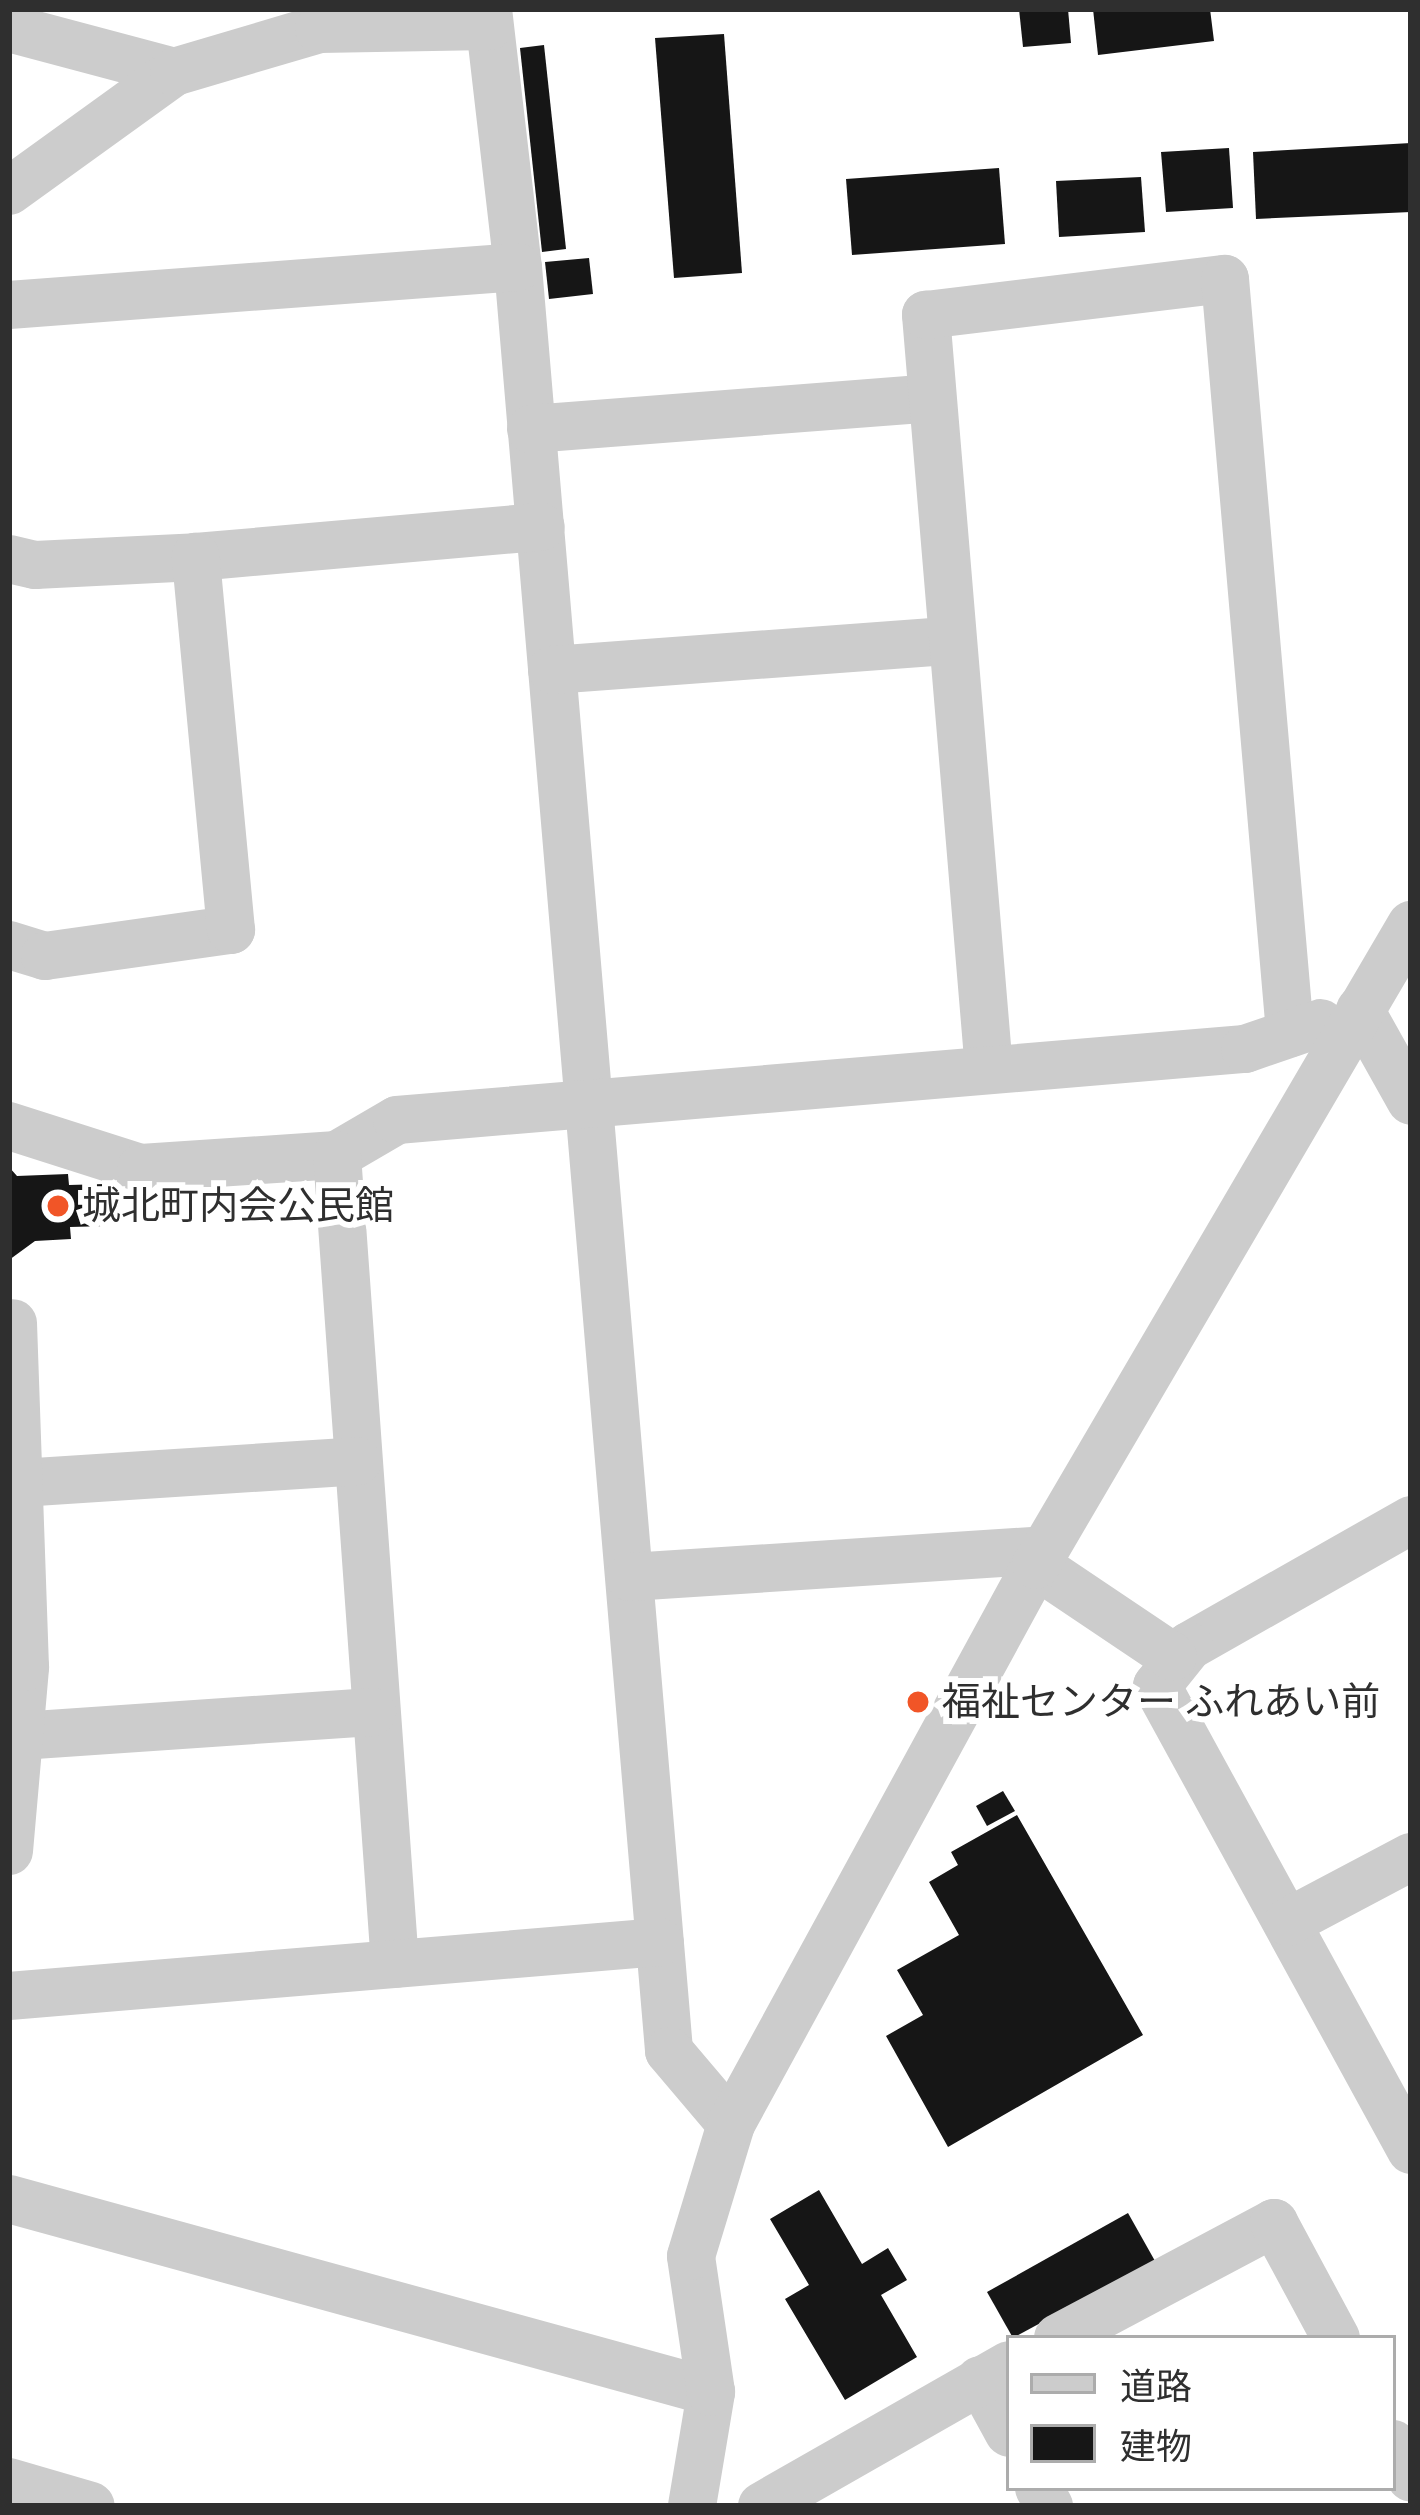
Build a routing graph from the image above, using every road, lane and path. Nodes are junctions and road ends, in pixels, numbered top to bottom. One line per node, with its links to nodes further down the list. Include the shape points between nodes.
1 (488, 18): 2 (street); 6 (street)
2 (317, 19): 4 (street)
3 (9, 28): 4 (street)
4 (174, 72): 5 (street)
5 (9, 191)
6 (518, 268): 7 (street); 9 (street)
7 (9, 305)
8 (932, 398): 9 (street); 13 (street); 18 (street, via 926,315 1226,279)
9 (531, 429): 10 (street)
10 (541, 527): 11 (street); 14 (street)
11 (196, 556): 12 (street, via 35,565); 16 (street, via 231,930 45,956)
12 (9, 559)
13 (950, 640): 14 (street); 19 (street)
14 (552, 670): 21 (street)
15 (1411, 925): 17 (street)
16 (9, 945)
17 (1360, 1010): 18 (street); 20 (street); 28 (street)
18 (1291, 1033): 19 (street, via 1245,1049)
19 (989, 1070): 21 (street)
20 (1411, 1101)
21 (592, 1103): 23 (street, via 398,1120); 29 (street)
22 (9, 1126): 23 (street, via 140,1168)
23 (337, 1155): 25 (street)
24 (13, 1323): 26 (street)
25 (357, 1461): 26 (street); 32 (street)
26 (20, 1483): 31 (street)
27 (1411, 1520): 30 (street)
28 (1040, 1558): 29 (street); 30 (street); 40 (street)
29 (630, 1577): 37 (street)
30 (1173, 1657): 36 (street, via 1157,1686)
31 (17, 1664): 33 (street)
32 (372, 1712): 33 (street); 38 (street)
33 (20, 1736): 34 (street)
34 (9, 1851)
35 (1411, 1857): 36 (street)
36 (1288, 1922): 41 (street)
37 (660, 1942): 38 (street); 40 (street, via 669,2051)
38 (395, 1964): 39 (street)
39 (9, 1996)
40 (731, 2124): 46 (street, via 692,2256)
41 (1411, 2150)
42 (9, 2199): 46 (street)
43 (1064, 2335): 44 (street, via 1274,2222)
44 (1334, 2335)
45 (994, 2372): 47 (street); 53 (street)
46 (711, 2392): 52 (street)
47 (1006, 2421)
48 (1396, 2450): 49 (street)
49 (1411, 2478)
50 (9, 2482): 51 (street)
51 (91, 2506)
52 (692, 2506)
53 (762, 2506)

